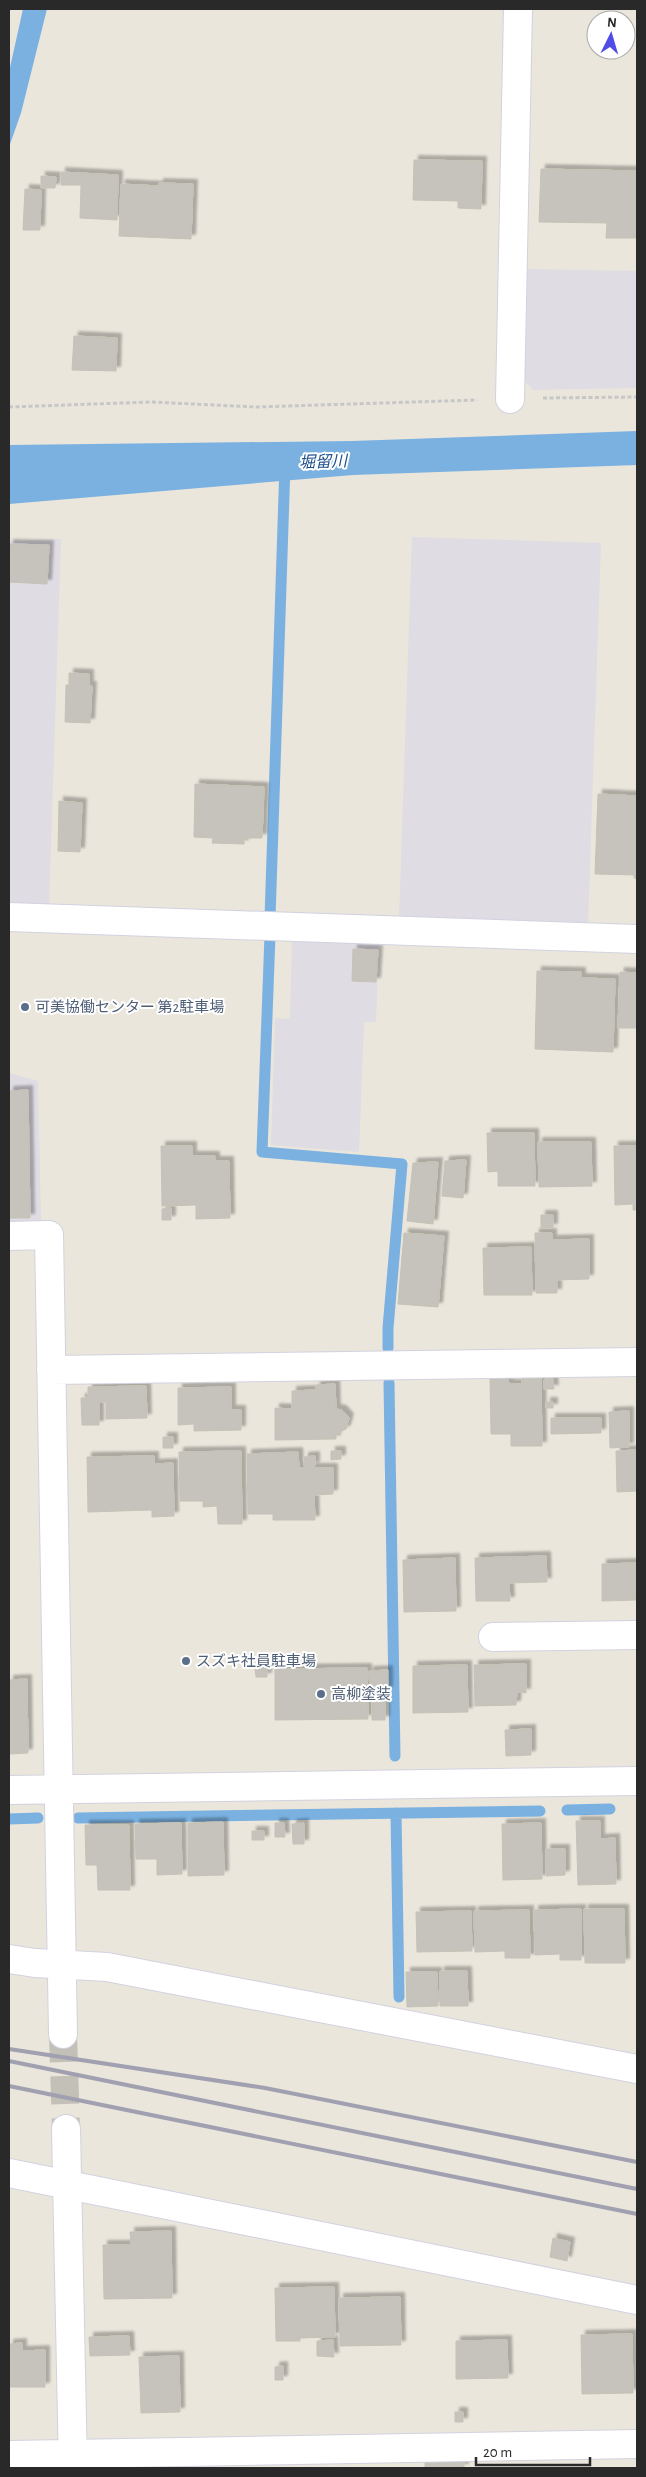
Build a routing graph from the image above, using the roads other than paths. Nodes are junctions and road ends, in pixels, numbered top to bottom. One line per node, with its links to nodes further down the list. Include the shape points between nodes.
1 (518, 9): 2 (street)
2 (510, 398)
3 (9, 917): 4 (street)
4 (637, 939)
5 (9, 1236): 7 (street, via 49,1235)
6 (637, 1362): 7 (street)
7 (51, 1370): 12 (street)
8 (637, 1635): 9 (street)
9 (493, 1637)
10 (637, 1780): 12 (street)
11 (9, 1790): 12 (street)
12 (58, 1790): 14 (street)
13 (9, 1958): 14 (street)
14 (61, 1964): 15 (street); 16 (street, via 107,1967)
15 (63, 2034)
16 (637, 2069)
17 (66, 2129): 19 (street)
18 (9, 2172): 19 (street)
19 (68, 2184): 20 (street); 24 (street)
20 (637, 2300)
21 (637, 2444): 23 (street)
22 (9, 2455): 24 (street)
23 (531, 2457): 24 (street)
24 (73, 2461)

